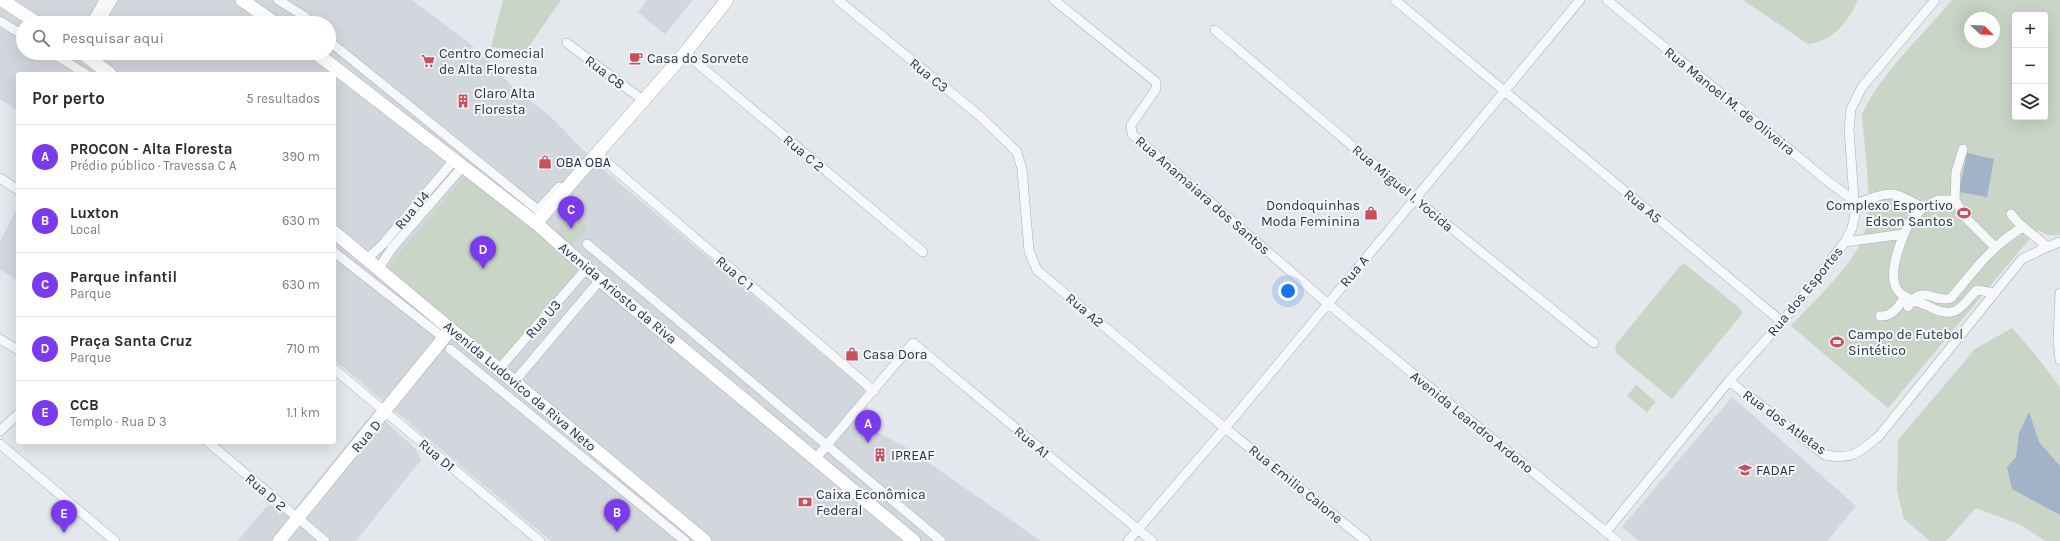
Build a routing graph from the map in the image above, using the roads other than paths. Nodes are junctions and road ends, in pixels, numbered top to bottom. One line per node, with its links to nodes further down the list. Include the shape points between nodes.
1 (2, 0): 13 (street)
2 (104, 0): 14 (street)
3 (113, 0): 15 (street)
4 (242, 0): 16 (street)
5 (278, 0): 17 (street)
6 (727, 0): 23 (street)
7 (838, 0): 32 (street, Rua C3, via 981,117)
8 (1054, 0): 63 (street, Rua Anamaiara dos Santos, via 1156,82 1156,89 1131,125 1132,134)
9 (1395, 0): 29 (street, Rua A5)
10 (1580, 0): 29 (street, Rua A)
11 (1607, 0): 40 (street, Rua Manoel M. de Oliveira)
12 (1935, 0): 40 (street, Rua dos Esportes, via 1862,87 1851,109 1849,129)
13 (26, 16)
14 (95, 16)
15 (103, 16)
16 (265, 16)
17 (304, 16)
18 (0, 21): 20 (street)
19 (1215, 30): 38 (street, Rua Miguel I. Yocida)
20 (16, 31)
21 (567, 43): 30 (street, Rua C8)
22 (336, 47): 35 (street, via 538,210)
23 (685, 53): 30 (street); 54 (street, Rua C 2)
24 (63, 60): 27 (street)
25 (92, 60): 28 (street)
26 (325, 60): 34 (street, Avenida Ariosto da Riva)
27 (83, 72)
28 (107, 72)
29 (1503, 91): 38 (street, Rua A); 65 (street, Rua A5)
30 (644, 101): 33 (street)
31 (1963, 149): 39 (street, via 1956,172)
32 (1017, 152): 79 (street, Rua A2, via 1022,169 1029,251 1037,270)
33 (597, 154): 45 (street); 76 (street, Rua C 1)
34 (459, 163): 41 (street, Rua U4); 44 (street, Rua U4); 45 (street, Avenida Ariosto da Riva)
35 (578, 165)
36 (0, 178): 37 (street)
37 (16, 189)
38 (1414, 198): 63 (street, Rua A); 68 (street, Rua Miguel I. Yocida)
39 (1955, 200): 42 (street, via 1938,200); 53 (street, via 1964,216)
40 (1855, 202): 42 (street, via 1890,193 1903,196); 49 (street, Rua dos Esportes, via 1852,228)
41 (414, 208): 44 (street); 56 (street, Rua U4)
42 (1923, 208): 48 (street, via 1910,222)
43 (2011, 214): 46 (street)
44 (421, 216): 57 (street, Rua U4)
45 (536, 223): 58 (street, Avenida Ariosto da Riva)
46 (2023, 228): 52 (street); 53 (street)
47 (336, 234): 56 (street, Avenida Ludovico da Riva Neto)
48 (1904, 234): 49 (street); 62 (street, via 1895,257 1894,270 1895,284)
49 (1845, 242): 65 (street, Rua dos Esportes)
50 (2060, 242): 52 (street, Rua dos Atletas)
51 (587, 244): 83 (street)
52 (2047, 246): 61 (street, Rua dos Atletas, via 2022,259)
53 (1995, 247): 62 (street, via 1976,260 1961,278 1951,298 1946,300 1926,294)
54 (923, 252)
55 (336, 253): 66 (street)
56 (367, 259): 57 (street, Avenida Ludovico da Riva Neto)
57 (378, 268): 66 (street, Avenida Ludovico da Riva Neto)
58 (587, 268): 59 (street, Avenida Ariosto da Riva); 72 (street, Rua U3)
59 (600, 280): 75 (street, Rua U3); 84 (street, Avenida Ariosto da Riva)
60 (2060, 293): 71 (street)
61 (1995, 294): 62 (street, via 1977,290 1955,311 1945,313); 74 (street, Rua dos Atletas, via 1879,436 1858,453 1843,458 1825,454)
62 (1908, 301): 64 (street, via 1887,317)
63 (1327, 303): 79 (street, Rua A); 87 (street, Avenida Leandro Ardono)
64 (1880, 316)
65 (1782, 322): 74 (street, Rua dos Esportes)
66 (446, 332): 72 (street, Avenida Ludovico da Riva Neto); 77 (street, Rua D)
67 (0, 339): 69 (street)
68 (1594, 344)
69 (16, 349)
70 (450, 349): 92 (street)
71 (2060, 360)
72 (499, 369): 75 (street, Avenida Ludovico da Riva Neto)
73 (336, 371): 77 (street, Rua D1)
74 (1729, 381): 87 (street, Rua dos Esportes)
75 (514, 382): 93 (street, Avenida Ludovico da Riva Neto)
76 (874, 391): 83 (street); 86 (street, Rua A1, via 913,344)
77 (385, 413): 85 (street, Rua D); 91 (street, Rua D1)
78 (16, 416): 80 (street)
79 (1225, 428): 86 (street, Rua A); 98 (street, Rua Emilio Calone)
80 (0, 431)
81 (0, 444): 88 (street)
82 (210, 444): 85 (street, Rua D 2)
83 (827, 446): 84 (street); 95 (street)
84 (816, 458): 94 (street, Avenida Ariosto da Riva)
85 (297, 519): 89 (street, Rua D); 90 (street, Rua D 2)
86 (1138, 530): 96 (street, Rua A); 97 (street, Rua A1)
87 (1606, 532): 99 (street, Avenida Leandro Ardono)
88 (116, 541)
89 (279, 541)
90 (325, 541)
91 (540, 541)
92 (685, 541)
93 (705, 541)
94 (914, 541)
95 (941, 541)
96 (1128, 541)
97 (1152, 541)
98 (1366, 541)
99 (1617, 541)

